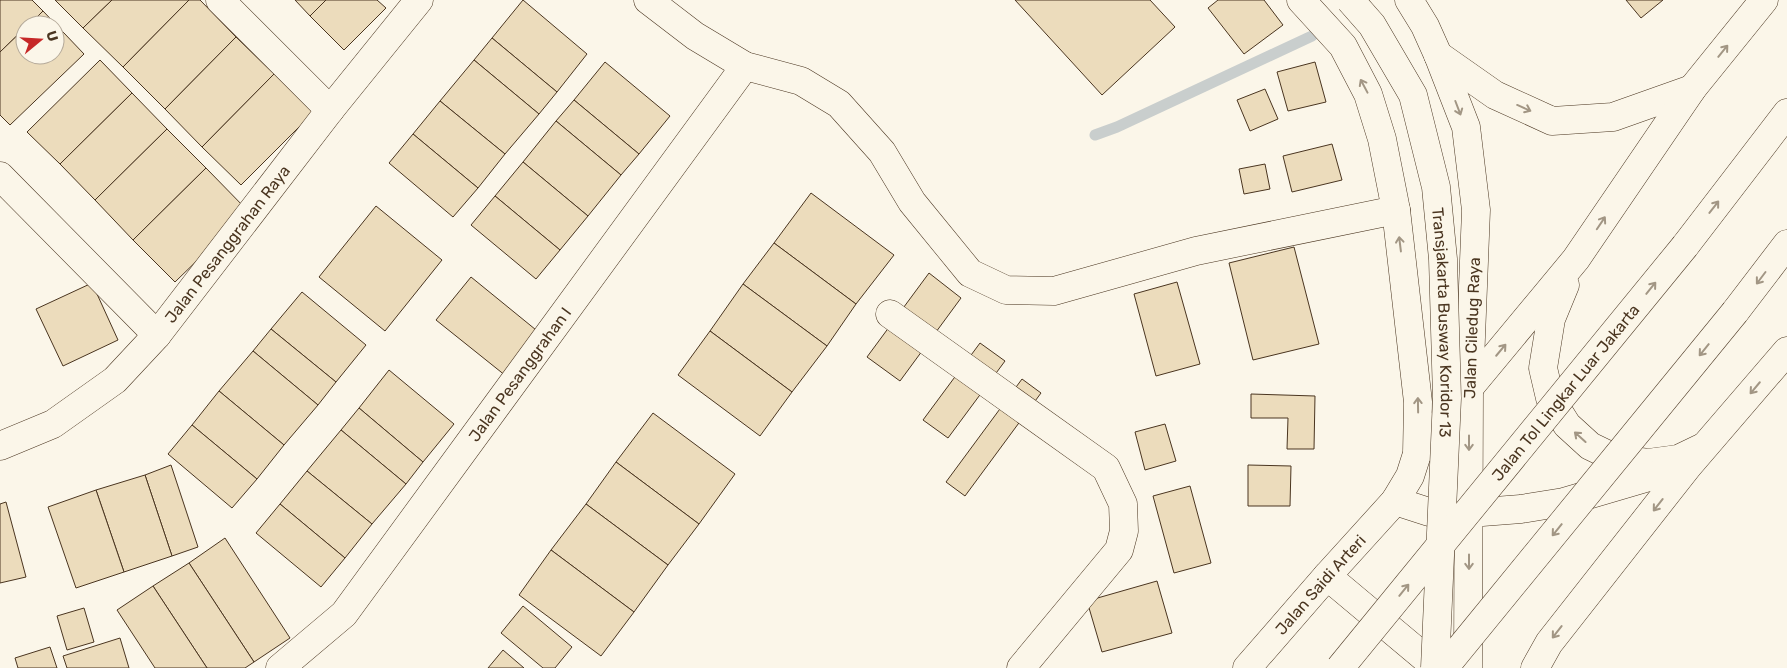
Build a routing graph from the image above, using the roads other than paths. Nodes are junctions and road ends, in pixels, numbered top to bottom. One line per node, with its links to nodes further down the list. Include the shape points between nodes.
1 (220, 0): 11 (main road)
2 (419, 0): 11 (main road, Jalan Pesanggrahan Raya)
3 (648, 0): 9 (main road, via 694,36)
4 (1301, 0): 14 (main road, one-way to 4, via 1382,139 1368,94 1343,46)
5 (1350, 0): 32 (main road, Transjakarta Busway Koridor 13, bridge, via 1372,25 1414,95 1436,187 1443,259 1447,398)
6 (1409, 0): 8 (main road, Jalan Ciledug Raya)
7 (1764, 0): 10 (main road, one-way to 7)
8 (1438, 55): 10 (main road, one-way to 10, via 1495,95 1552,121 1613,117); 20 (main road, Jalan Ciledug Raya, one-way to 20, via 1466,127 1476,210)
9 (745, 66): 14 (main road, via 801,82 839,104 882,152 912,202 970,272 1006,290 1054,290 1196,251); 28 (main road, Jalan Pesanggrahan I, via 344,614)
10 (1692, 89): 16 (main road, one-way to 10)
11 (330, 110): 18 (main road, Jalan Pesanggrahan Raya)
12 (1787, 113): 31 (main road, Jalan Tol Lingkar Luar Jakarta, one-way to 12, bridge, via 1685,246)
13 (0, 176): 18 (main road)
14 (1396, 210): 23 (main road, one-way to 14, via 1418,402)
15 (1787, 244): 33 (main road, one-way to 33, bridge)
16 (1576, 259): 20 (main road, one-way to 16); 22 (main road, one-way to 16, via 1678,459 1648,463 1617,459 1590,446 1567,425 1550,398 1543,368 1551,319)
17 (890, 314): 29 (main road, via 1106,468 1123,504 1124,531 1118,550)
18 (158, 334): 21 (main road, Jalan Pesanggrahan Raya, via 115,380 53,424)
19 (1787, 351): 22 (main road, one-way to 22)
20 (1469, 388): 23 (main road); 26 (main road, Jalan Ciledug Raya, one-way to 26)
21 (0, 446)
22 (1706, 446): 24 (main road)
23 (1417, 454): 25 (main road, via 1410,476)
24 (1688, 466): 26 (main road, via 1564,502); 35 (main road, one-way to 35, via 1549,643)
25 (1395, 501): 26 (main road, via 1429,512); 27 (main road, Jalan Saidi Arteri)
26 (1469, 513): 34 (main road, Jalan Ciledug Raya, one-way to 34)
27 (1327, 576): 30 (main road, Jalan Saidi Arteri); 32 (main road)
28 (280, 668)
29 (1021, 668)
30 (1247, 668)
31 (1340, 668)
32 (1436, 668)
33 (1444, 668)
34 (1468, 668)
35 (1535, 668)

